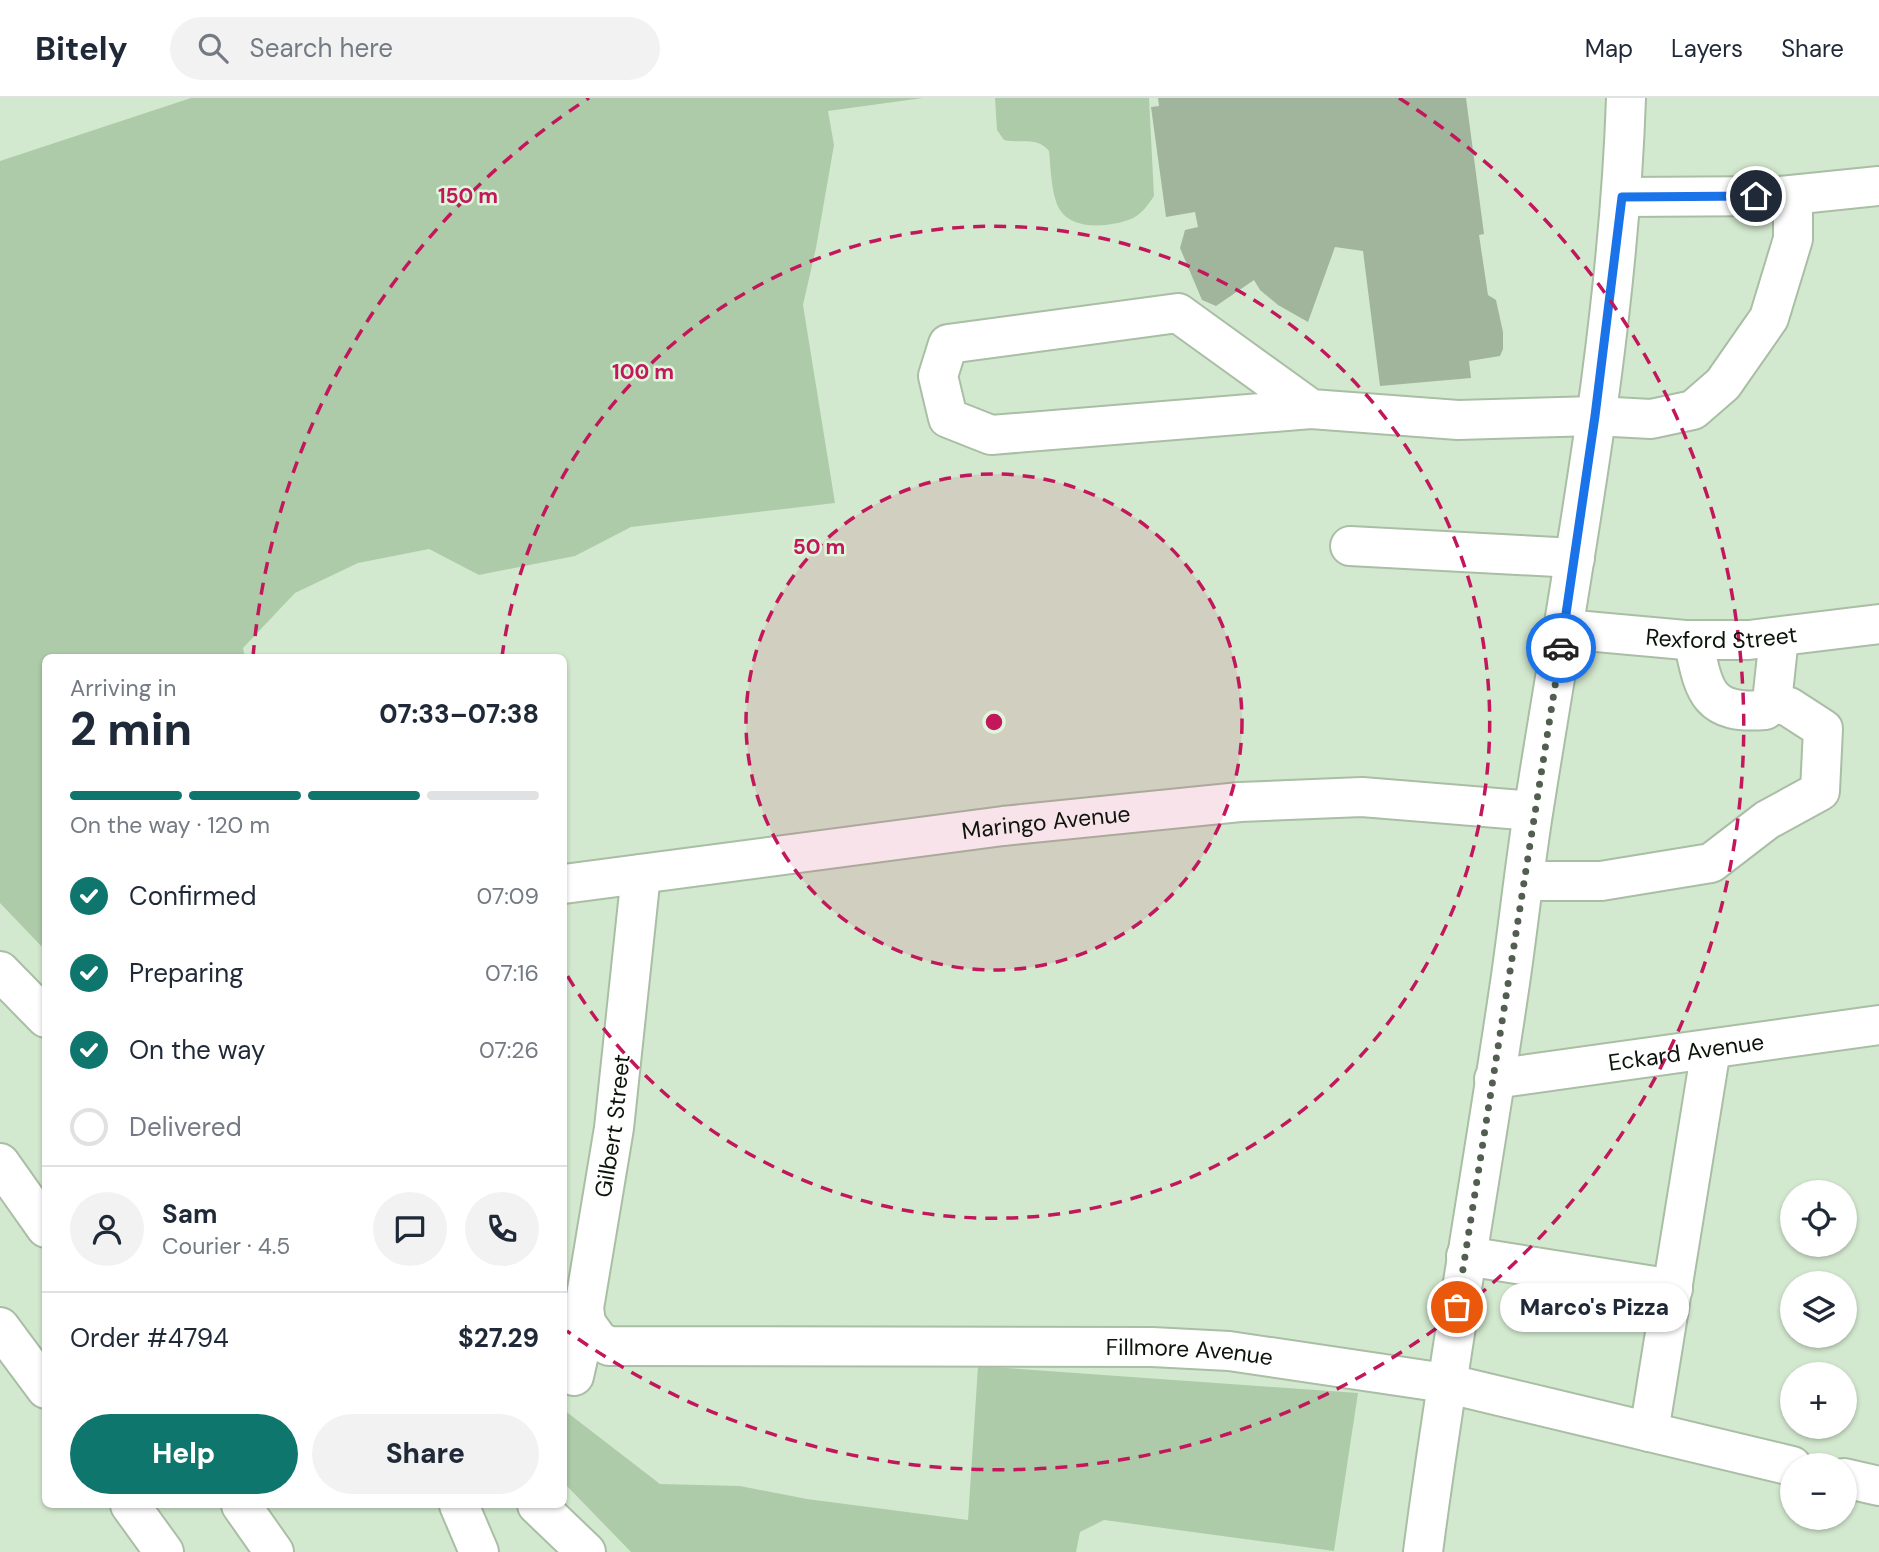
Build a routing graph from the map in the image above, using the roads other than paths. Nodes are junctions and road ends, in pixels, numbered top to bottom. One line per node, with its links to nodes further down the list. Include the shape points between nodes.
1 (1626, 98): 4 (main road)
2 (1879, 186): 3 (main road)
3 (1793, 195): 4 (main road); 6 (main road, via 1793,239 1769,317 1723,384 1693,410 1651,419)
4 (1622, 197): 6 (main road)
5 (1311, 408): 5 (main road, via 1178,313 948,344 939,376 948,418 991,435); 6 (main road, via 1458,420)
6 (1595, 416): 8 (main road)
7 (1350, 546): 8 (main road)
8 (1575, 558): 10 (main road)
9 (1879, 624): 11 (main road, Rexford Street)
10 (1564, 629): 12 (main road, Rexford Street); 14 (main road)
11 (1779, 637): 12 (main road, Rexford Street); 13 (main road)
12 (1693, 640): 13 (main road, via 1702,684 1715,703 1738,712 1765,710)
13 (1772, 702): 16 (main road, via 1789,707 1823,729 1820,791 1767,820 1711,863 1601,881)
14 (1533, 811): 15 (main road, Maringo Avenue, via 1362,797 1298,798 1017,825); 16 (main road)
15 (641, 874): 17 (main road, Maringo Avenue); 27 (main road, Gilbert Street, via 614,1128 584,1308)
16 (1525, 881): 22 (main road)
17 (567, 884)
18 (0, 971): 19 (main road)
19 (42, 1014)
20 (1879, 1026): 21 (main road, Eckard Avenue)
21 (1711, 1049): 22 (main road, Eckard Avenue); 26 (main road)
22 (1494, 1079): 25 (main road)
23 (0, 1163): 24 (main road)
24 (42, 1222)
25 (1465, 1256): 26 (main road); 30 (main road)
26 (1673, 1289): 32 (main road)
27 (586, 1323): 29 (main road, Gilbert Street); 30 (main road, Fillmore Avenue, via 609,1346 1190,1348)
28 (0, 1327): 31 (main road)
29 (574, 1376)
30 (1445, 1383): 32 (main road, Fillmore Avenue); 44 (main road)
31 (42, 1384)
32 (1649, 1432): 33 (main road, Fillmore Avenue)
33 (1780, 1463)
34 (1857, 1481): 35 (main road)
35 (1879, 1486)
36 (132, 1508): 40 (main road)
37 (243, 1508): 41 (main road)
38 (460, 1508): 42 (main road)
39 (540, 1508): 43 (main road)
40 (164, 1552)
41 (274, 1552)
42 (479, 1552)
43 (586, 1552)
44 (1423, 1552)

